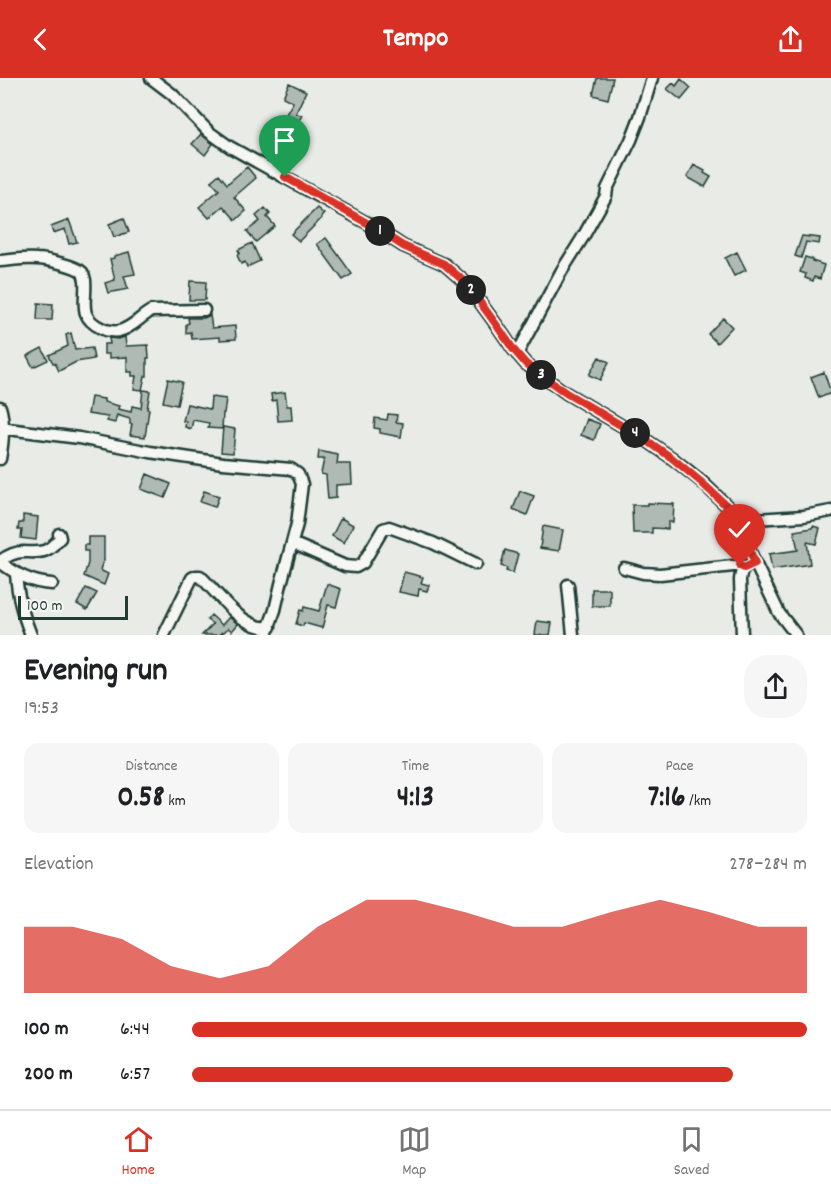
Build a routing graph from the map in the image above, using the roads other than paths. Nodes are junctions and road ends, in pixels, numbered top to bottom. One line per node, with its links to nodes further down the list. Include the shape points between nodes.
1 (151, 78): 5 (street, via 230,147 403,246 444,264 466,283)
2 (652, 78): 5 (street, via 606,196)
3 (0, 261): 4 (street, via 37,259 81,271 84,308 94,324 105,330 119,331 151,311)
4 (204, 310)
5 (518, 354): 10 (street, via 566,393 672,458 708,488)
6 (0, 407): 7 (street)
7 (2, 429): 8 (street); 12 (street, via 223,463 291,469 302,484)
8 (0, 459)
9 (831, 511): 10 (street)
10 (737, 520): 14 (street)
11 (59, 534): 13 (street, via 53,546 44,551 13,554)
12 (292, 543): 15 (street, via 356,567 363,563 383,529 389,527); 21 (street)
13 (0, 562): 18 (street)
14 (755, 563): 17 (street); 26 (street, via 779,613)
15 (476, 564)
16 (624, 568): 17 (street, via 660,574)
17 (744, 568): 25 (street, via 740,580)
18 (16, 574): 19 (street, via 40,584); 22 (street, via 22,613)
19 (52, 584)
20 (568, 585): 24 (street)
21 (268, 631): 23 (street, via 243,618 196,576)
22 (31, 635)
23 (164, 635)
24 (573, 635)
25 (742, 635)
26 (796, 635)

